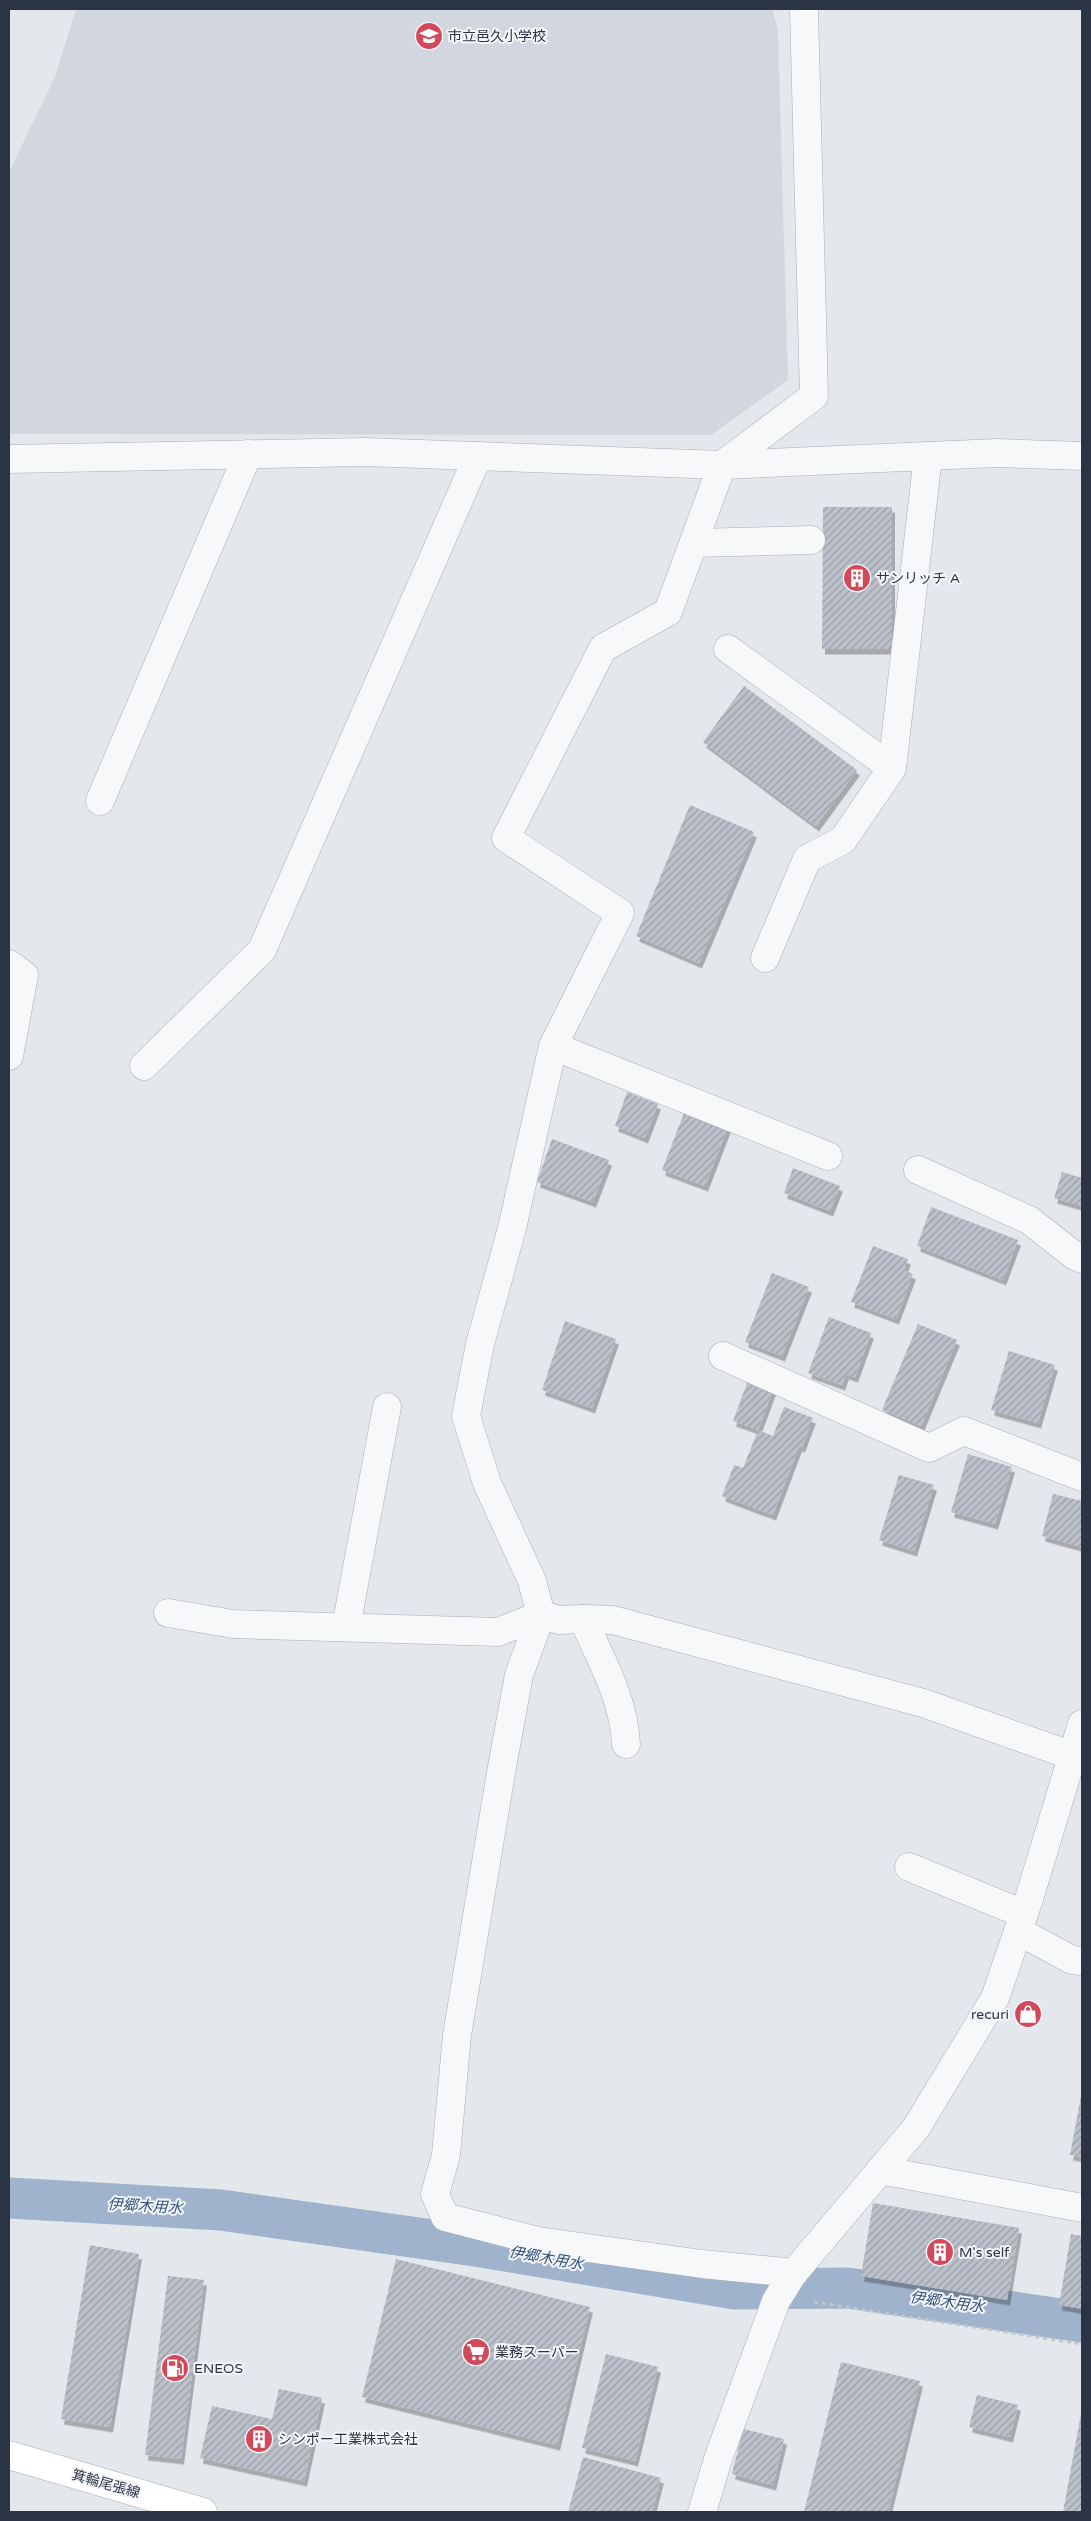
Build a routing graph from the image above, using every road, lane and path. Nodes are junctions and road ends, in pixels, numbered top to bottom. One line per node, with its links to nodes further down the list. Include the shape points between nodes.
1 (804, 9): 7 (street, via 814,396)
2 (248, 454): 3 (street, via 365,452); 6 (street); 12 (street)
3 (478, 456): 7 (street); 17 (street, via 262,950)
4 (928, 456): 5 (street, via 997,453); 7 (street); 11 (street)
5 (1082, 456)
6 (9, 459)
7 (722, 466): 9 (street)
8 (811, 540): 9 (street)
9 (694, 543): 15 (street, via 668,612 603,648 506,838 620,913)
10 (728, 650): 11 (street)
11 (892, 768): 13 (street, via 843,840 808,858)
12 (100, 801)
13 (765, 958)
14 (9, 964): 16 (street, via 24,975)
15 (553, 1046): 18 (street); 25 (street, via 512,1228 480,1344 466,1416 487,1483 532,1581)
16 (9, 1056)
17 (144, 1066)
18 (828, 1156)
19 (918, 1170): 20 (street, via 1029,1220)
20 (1082, 1259)
21 (723, 1356): 23 (street, via 929,1448 964,1431)
22 (387, 1407): 27 (street)
23 (1082, 1477)
24 (168, 1613): 27 (street, via 233,1624)
25 (541, 1615): 26 (street, via 559,1620); 27 (street, via 498,1632); 36 (street, via 519,1674 502,1766 457,2035 446,2155 435,2194 445,2217 538,2241)
26 (583, 1619): 29 (street, via 617,1696 625,1722); 30 (street, via 613,1620 923,1703)
27 (346, 1627)
28 (1082, 1724): 30 (street)
29 (626, 1744)
30 (1073, 1756): 32 (street)
31 (909, 1867): 32 (street)
32 (1021, 1922): 33 (street, via 1072,1960); 34 (street, via 995,1998 916,2128)
33 (1082, 1962)
34 (880, 2170): 35 (street); 36 (street)
35 (1082, 2208)
36 (793, 2274): 37 (street)
37 (774, 2305): 38 (path, via 807,2301); 41 (street)
38 (1082, 2344)
39 (9, 2455): 40 (main road, 箕輪尾張線)
40 (203, 2512)
41 (702, 2512)

